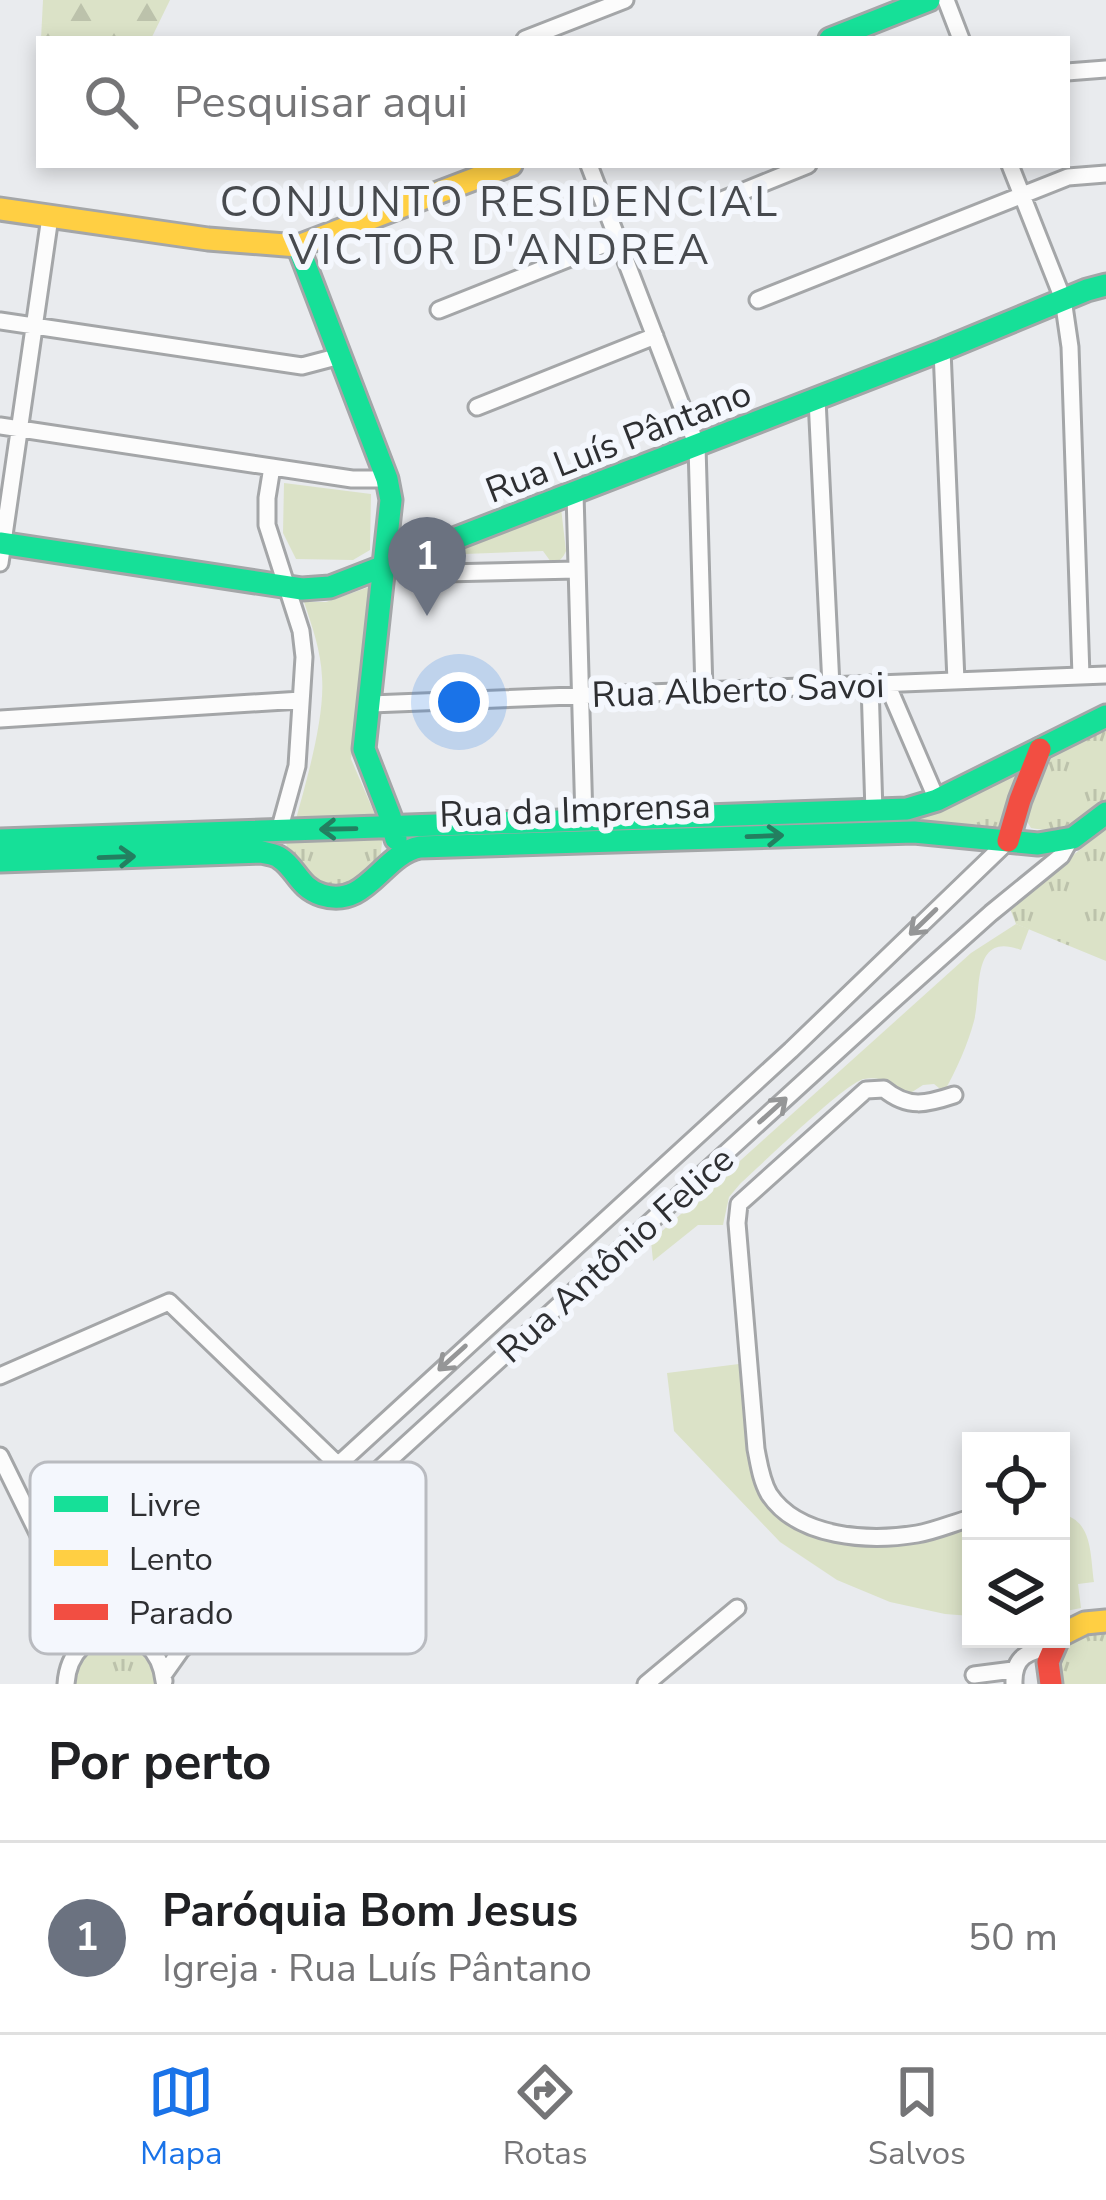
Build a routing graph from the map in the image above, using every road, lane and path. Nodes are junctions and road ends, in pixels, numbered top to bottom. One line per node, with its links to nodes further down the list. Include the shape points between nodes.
1 (625, 0): 4 (street)
2 (929, 0): 5 (street)
3 (946, 0): 6 (street)
4 (533, 36)
5 (838, 36)
6 (960, 36)
7 (1106, 69): 8 (street)
8 (1070, 72)
9 (503, 168): 19 (street)
10 (590, 168): 18 (street)
11 (801, 168): 15 (street)
12 (1011, 168): 14 (street)
13 (1106, 174): 14 (street)
14 (1022, 194): 21 (street); 22 (street)
15 (722, 200)
16 (0, 209): 17 (street)
17 (50, 217): 19 (street); 25 (street)
18 (618, 239): 23 (street); 26 (street)
19 (298, 246): 28 (street)
20 (1106, 285): 21 (street, Rua Luís Pântano)
21 (1063, 299): 27 (street, Rua Luís Pântano); 43 (street)
22 (758, 300)
23 (439, 310)
24 (0, 321): 25 (street)
25 (34, 326): 28 (street, via 302,366); 32 (street)
26 (655, 336): 30 (street); 33 (street)
27 (942, 350): 29 (street, Rua Luís Pântano); 44 (street)
28 (340, 356): 35 (street)
29 (817, 399): 33 (street, Rua Luís Pântano); 46 (street)
30 (477, 407)
31 (0, 426): 32 (street)
32 (20, 429): 34 (street); 37 (street)
33 (697, 446): 36 (street, Rua Luís Pântano); 47 (street)
34 (272, 467): 35 (street); 41 (street, via 267,525)
35 (387, 479): 38 (street)
36 (575, 493): 38 (street, Rua Luís Pântano); 39 (street)
37 (1, 549): 41 (street, Rua Luís Pântano)
38 (385, 567): 41 (street, Rua Luís Pântano, via 330,587); 50 (street)
39 (577, 570): 40 (street); 48 (street)
40 (444, 573)
41 (286, 586): 49 (street, via 301,631)
42 (1106, 675): 43 (street, Rua Alberto Savoi)
43 (1081, 676): 44 (street, Rua Alberto Savoi)
44 (956, 681): 45 (street, Rua Alberto Savoi)
45 (878, 684): 46 (street, Rua Alberto Savoi); 54 (street); 55 (street)
46 (831, 686): 47 (street, Rua Alberto Savoi)
47 (704, 691): 48 (street, Rua Alberto Savoi)
48 (580, 695): 50 (street, Rua Alberto Savoi); 57 (street)
49 (301, 700): 52 (street); 59 (street, via 297,766)
50 (370, 704): 58 (street, via 364,749)
51 (1106, 716): 53 (street, Rua da Imprensa)
52 (0, 718)
53 (1040, 749): 54 (street, Rua da Imprensa); 62 (street)
54 (937, 800): 55 (street, Rua da Imprensa)
55 (874, 812): 57 (street, Rua da Imprensa)
56 (1106, 813): 60 (street)
57 (584, 821): 58 (street, Rua da Imprensa)
58 (395, 828): 59 (street, Rua da Imprensa, one-way to 59); 63 (street)
59 (279, 831): 61 (street, Rua da Imprensa); 64 (street)
60 (1070, 839): 62 (street, Rua da Imprensa); 71 (street, Rua Antônio Felice, one-way to 60, via 1061,856)
61 (0, 840)
62 (1008, 841): 63 (street, Rua da Imprensa, one-way to 62, via 431,846 890,832); 70 (street, Rua Antônio Felice, one-way to 70)
63 (395, 857): 64 (street, Rua da Imprensa, via 344,897 308,892)
64 (281, 858): 65 (street, one-way to 64)
65 (0, 861)
66 (954, 1095): 73 (street, via 899,1102 884,1089 866,1090 739,1204 737,1223 756,1449 770,1494 796,1520 844,1534 918,1534)
67 (0, 1376): 69 (street, via 169,1302)
68 (0, 1456): 72 (street)
69 (335, 1462)
70 (337, 1462)
71 (387, 1462)
72 (30, 1517)
73 (962, 1521)
74 (737, 1608): 83 (street)
75 (1106, 1621): 76 (street)
76 (1070, 1629)
77 (1038, 1648): 81 (street, via 1020,1657)
78 (1054, 1648): 84 (street)
79 (75, 1654): 82 (street)
80 (974, 1675): 81 (street)
81 (1014, 1677)
82 (66, 1684)
83 (646, 1684)
84 (1051, 1684)

